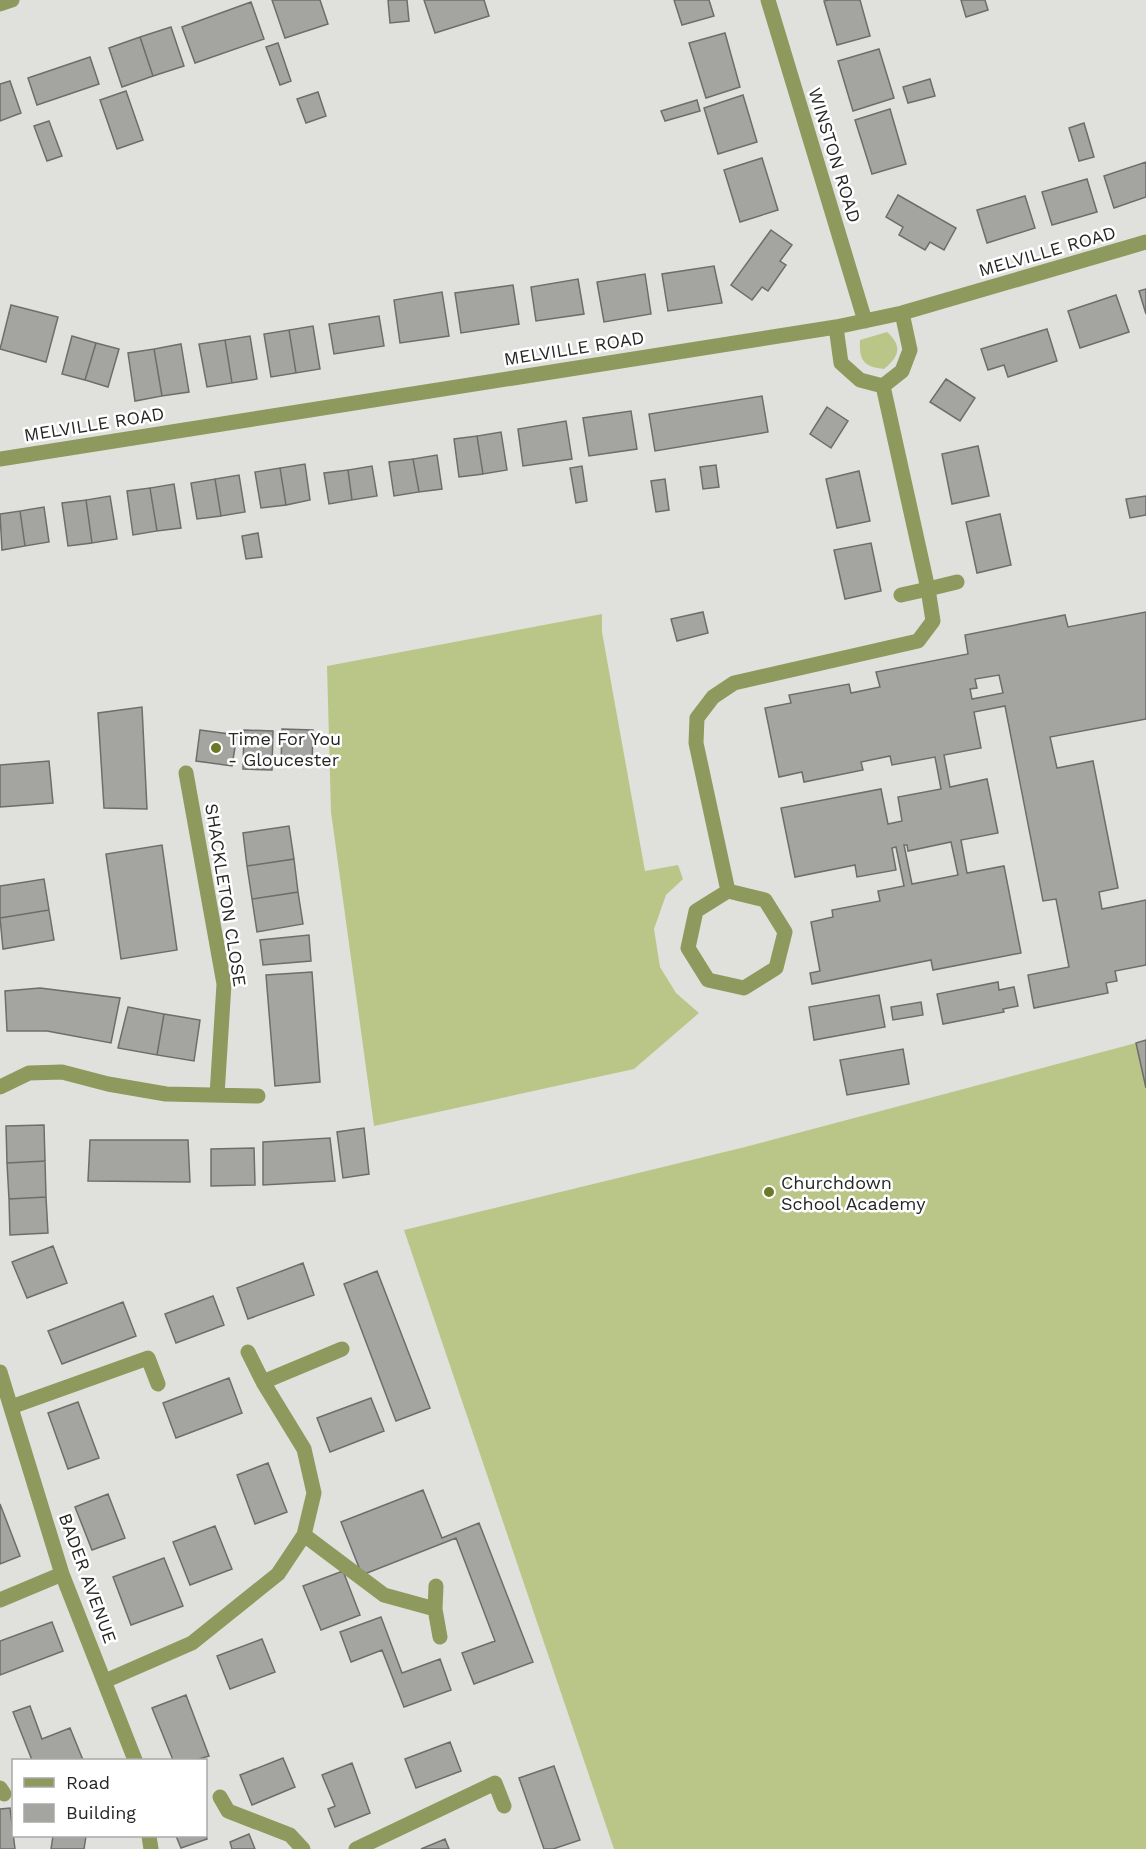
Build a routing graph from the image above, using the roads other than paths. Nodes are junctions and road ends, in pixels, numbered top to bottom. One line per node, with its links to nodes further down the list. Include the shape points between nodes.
1 (12, 0): 3 (street)
2 (768, 0): 6 (street, WINSTON ROAD)
3 (0, 4)
4 (1146, 242): 5 (street, MELVILLE ROAD)
5 (902, 313): 6 (street, MELVILLE ROAD); 8 (street, via 910,350 902,371)
6 (865, 321): 7 (street, MELVILLE ROAD)
7 (836, 327): 8 (street, via 842,363 860,380); 9 (street, MELVILLE ROAD)
8 (884, 386): 11 (street)
9 (0, 456)
10 (957, 582): 11 (street)
11 (928, 589): 12 (street); 14 (street, via 933,621 918,642 735,683 713,697 697,718 696,743)
12 (901, 595)
13 (186, 773): 16 (street, SHACKLETON CLOSE, via 224,984)
14 (728, 891): 14 (street, via 765,900 784,932 776,968 744,988 708,980 688,948 696,911)
15 (0, 1087): 16 (street, via 29,1073 62,1072 166,1094)
16 (217, 1095): 17 (street)
17 (258, 1096)
18 (342, 1350): 21 (street)
19 (249, 1352): 21 (street)
20 (0, 1372): 23 (street, BADER AVENUE)
21 (263, 1382): 24 (street, via 304,1449 314,1493)
22 (158, 1384): 23 (street, via 148,1358)
23 (11, 1407): 25 (street, BADER AVENUE)
24 (304, 1535): 28 (street, via 384,1595); 30 (street, via 278,1574 192,1643)
25 (62, 1574): 27 (street); 30 (street, BADER AVENUE)
26 (436, 1586): 28 (street)
27 (0, 1600)
28 (435, 1609): 29 (street)
29 (440, 1637)
30 (105, 1681): 31 (street, BADER AVENUE)
31 (134, 1759)
32 (220, 1797): 34 (street, via 228,1811 290,1835)
33 (504, 1806): 35 (street, via 495,1783)
34 (303, 1849)
35 (356, 1849)

